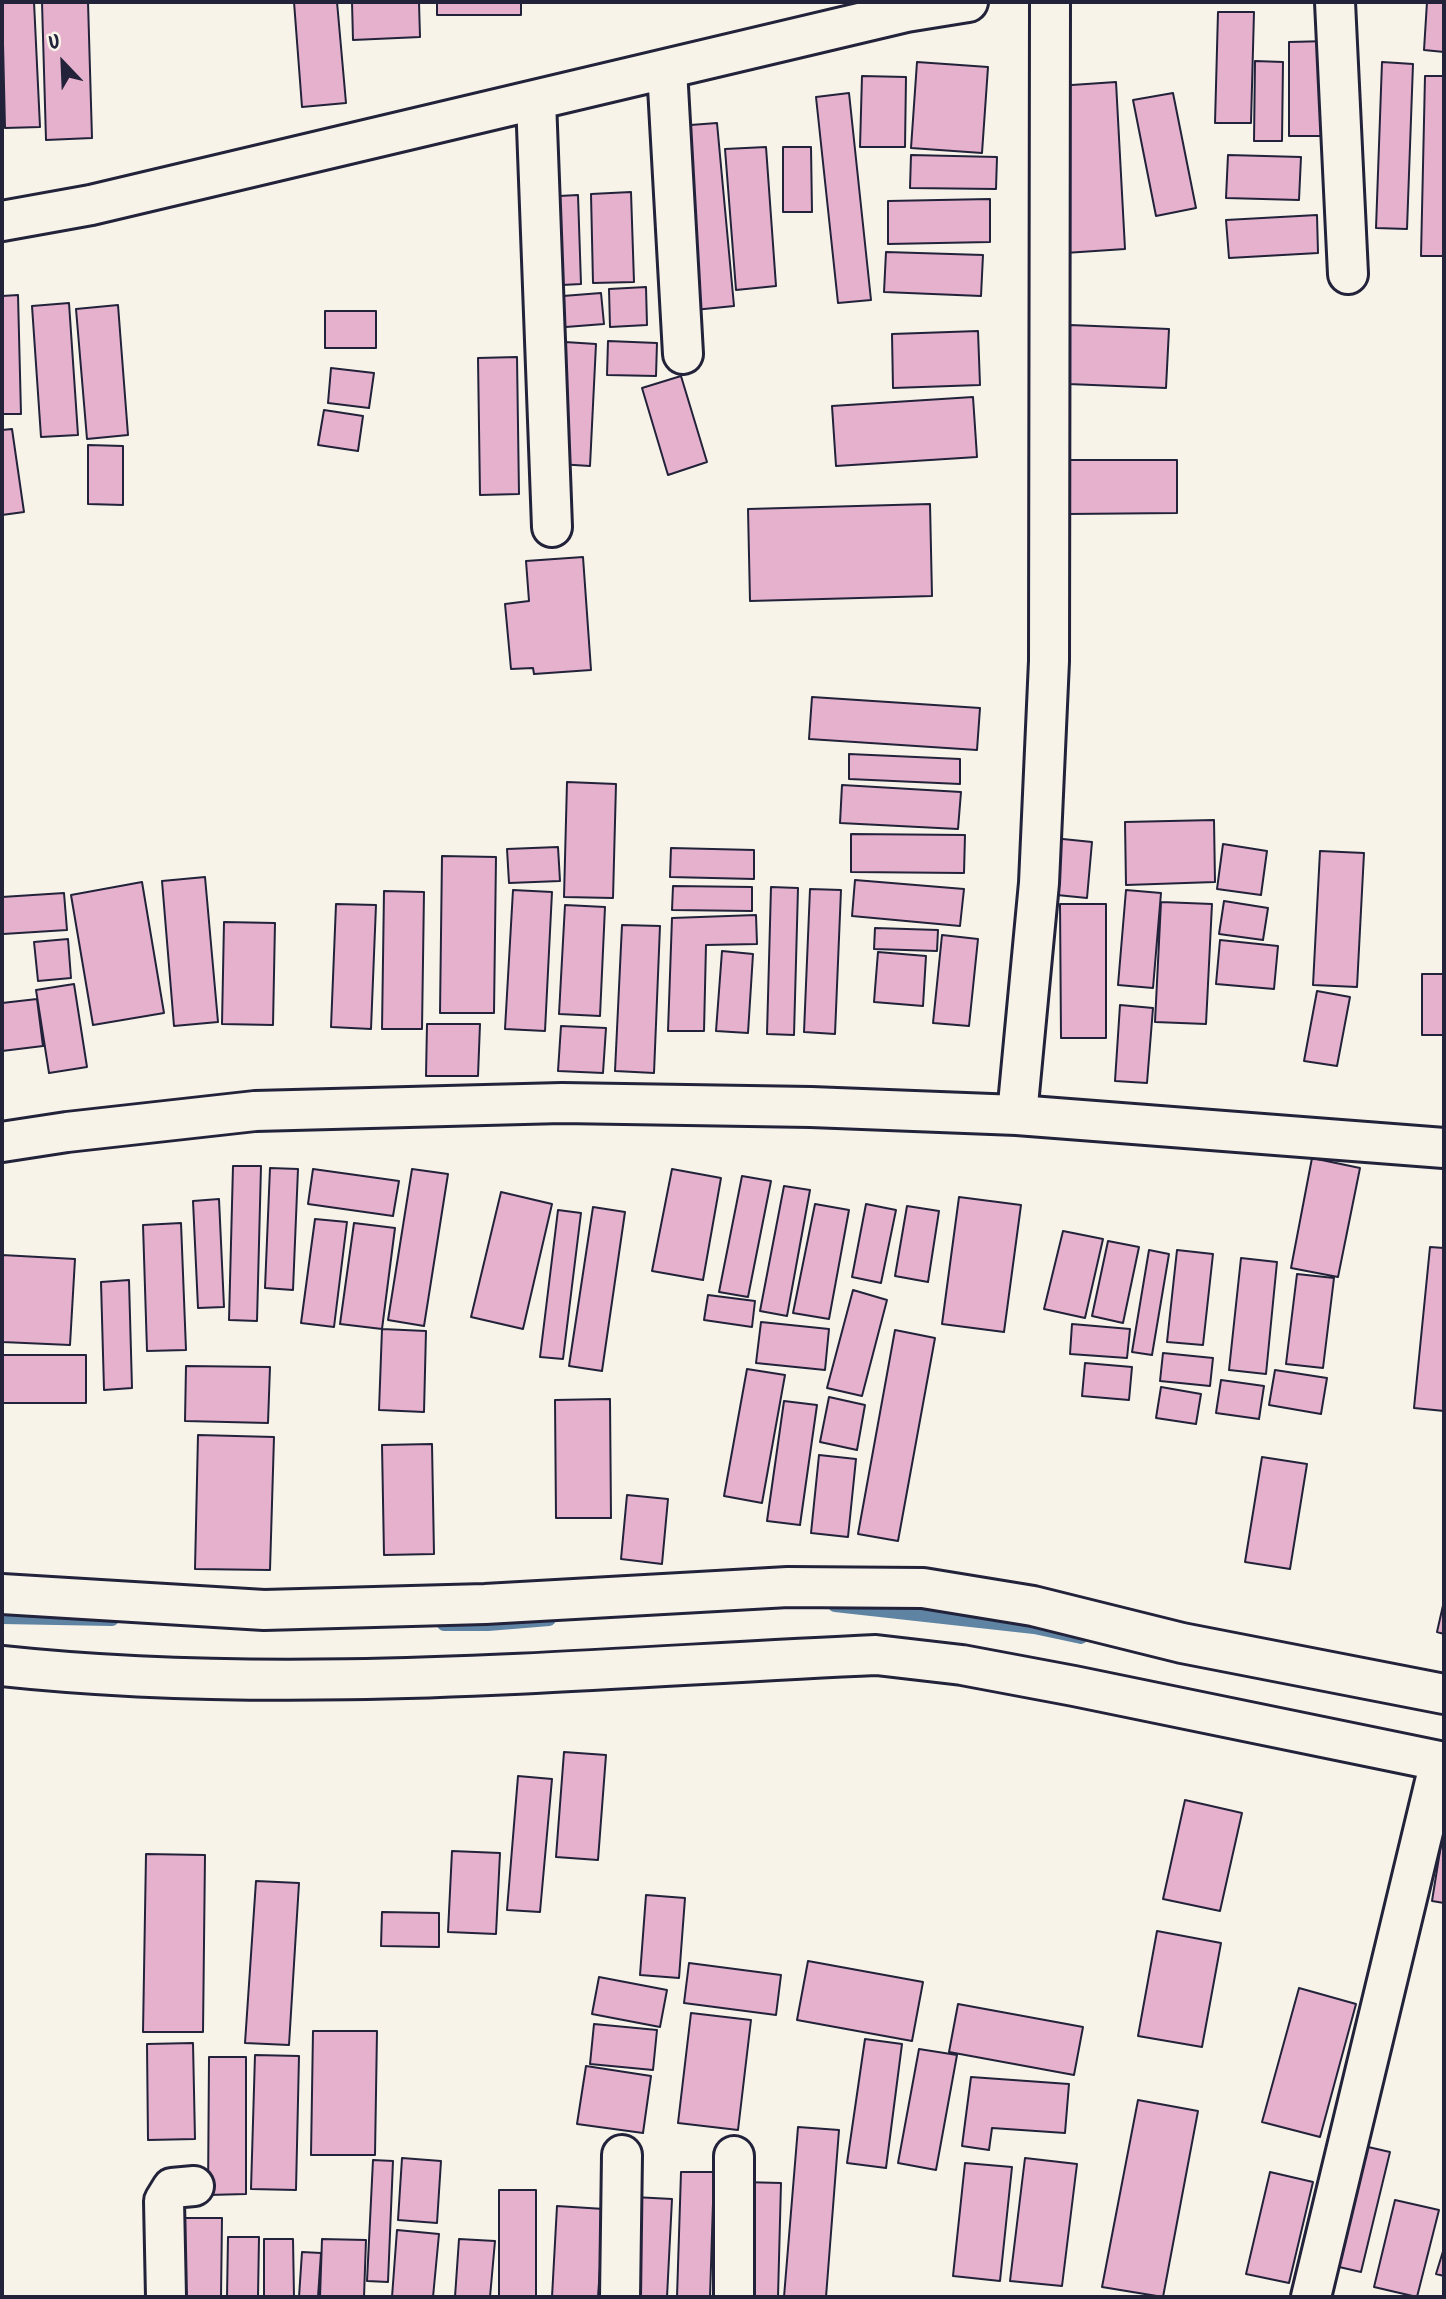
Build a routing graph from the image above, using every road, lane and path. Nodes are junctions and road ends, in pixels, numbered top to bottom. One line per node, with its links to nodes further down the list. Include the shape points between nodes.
1 (968, 2): 4 (street)
2 (1050, 2): 11 (street, via 1049,661 1039,883)
3 (1335, 2): 8 (street)
4 (906, 7): 5 (street)
5 (667, 69): 6 (street); 9 (street)
6 (536, 100): 7 (street, via 91,205); 10 (street)
7 (2, 221)
8 (1348, 274)
9 (683, 354)
10 (552, 527)
11 (1017, 1115): 12 (street, via 562,1103 269,1111); 13 (street)
12 (2, 1142)
13 (1444, 1148)
14 (2, 1594): 16 (street, via 264,1610 485,1604 788,1587 923,1588 1032,1606 1182,1643)
15 (2, 1666): 17 (street, via 177,1678 338,1680 876,1655 1049,1681)
16 (1444, 1694)
17 (1442, 1761): 24 (street)
18 (622, 2155): 22 (street)
19 (734, 2156): 23 (street)
20 (194, 2186): 21 (street, via 172,2188 164,2201)
21 (166, 2297)
22 (620, 2297)
23 (734, 2297)
24 (1311, 2297)

